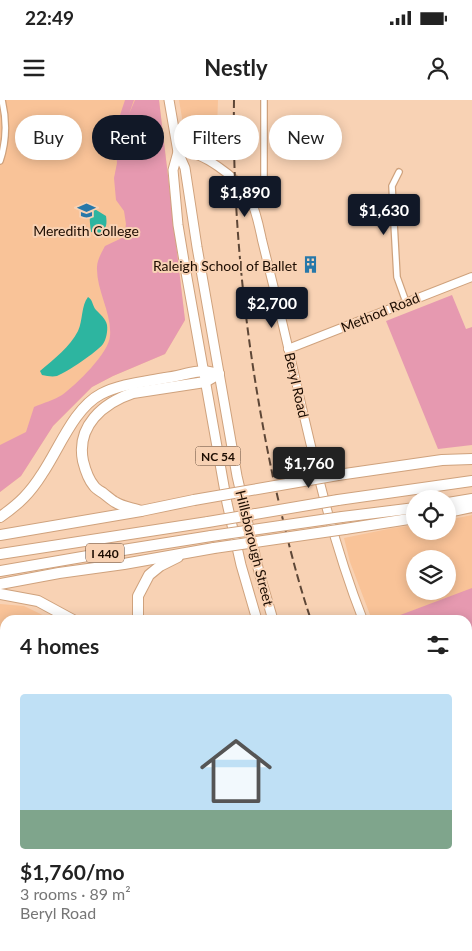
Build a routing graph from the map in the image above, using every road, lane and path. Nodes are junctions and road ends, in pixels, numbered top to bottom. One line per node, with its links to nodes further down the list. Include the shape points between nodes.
1 (2, 100): 5 (street, via 6,131)
2 (169, 100): 4 (main road, Hillsborough Street)
3 (264, 100): 10 (street, via 264,189 261,201)
4 (174, 129)
5 (0, 160)
6 (176, 160): 14 (main road, Hillsborough Street, via 173,170 178,225)
7 (182, 160): 15 (main road, Hillsborough Street)
8 (204, 160): 10 (street, Beryl Road, via 224,170 242,187)
9 (399, 172): 12 (street, via 392,186 397,277)
10 (253, 206): 13 (street, Beryl Road)
11 (472, 276): 12 (street, Method Road)
12 (406, 302): 13 (street, Method Road)
13 (288, 348): 37 (street, Beryl Road, via 322,495)
14 (204, 371): 15 (highway); 16 (main road, Hillsborough Street); 25 (highway, via 101,394 85,407 70,427 28,494)
15 (219, 374): 16 (highway); 36 (main road, Hillsborough Street / NC 54, via 242,502)
16 (206, 382): 23 (highway, via 122,397 106,406 89,423 82,444 83,458 94,487 116,503); 35 (main road, Hillsborough Street / NC 54, via 231,522)
17 (472, 459): 23 (highway, bridge, via 442,460 338,475)
18 (472, 481): 29 (highway, I 440, bridge)
19 (472, 499): 20 (highway)
20 (456, 502)
21 (472, 507): 24 (highway)
22 (406, 509): 30 (highway, I 440, bridge, via 211,536)
23 (141, 510): 27 (highway)
24 (456, 510)
25 (0, 517)
26 (406, 519): 28 (highway, bridge)
27 (0, 536)
28 (185, 553): 31 (highway); 34 (highway, via 149,575 138,596)
29 (0, 554)
30 (0, 571)
31 (0, 584)
32 (0, 594): 33 (highway, via 38,601)
33 (63, 615)
34 (138, 615)
35 (256, 615)
36 (272, 615)
37 (361, 615)

